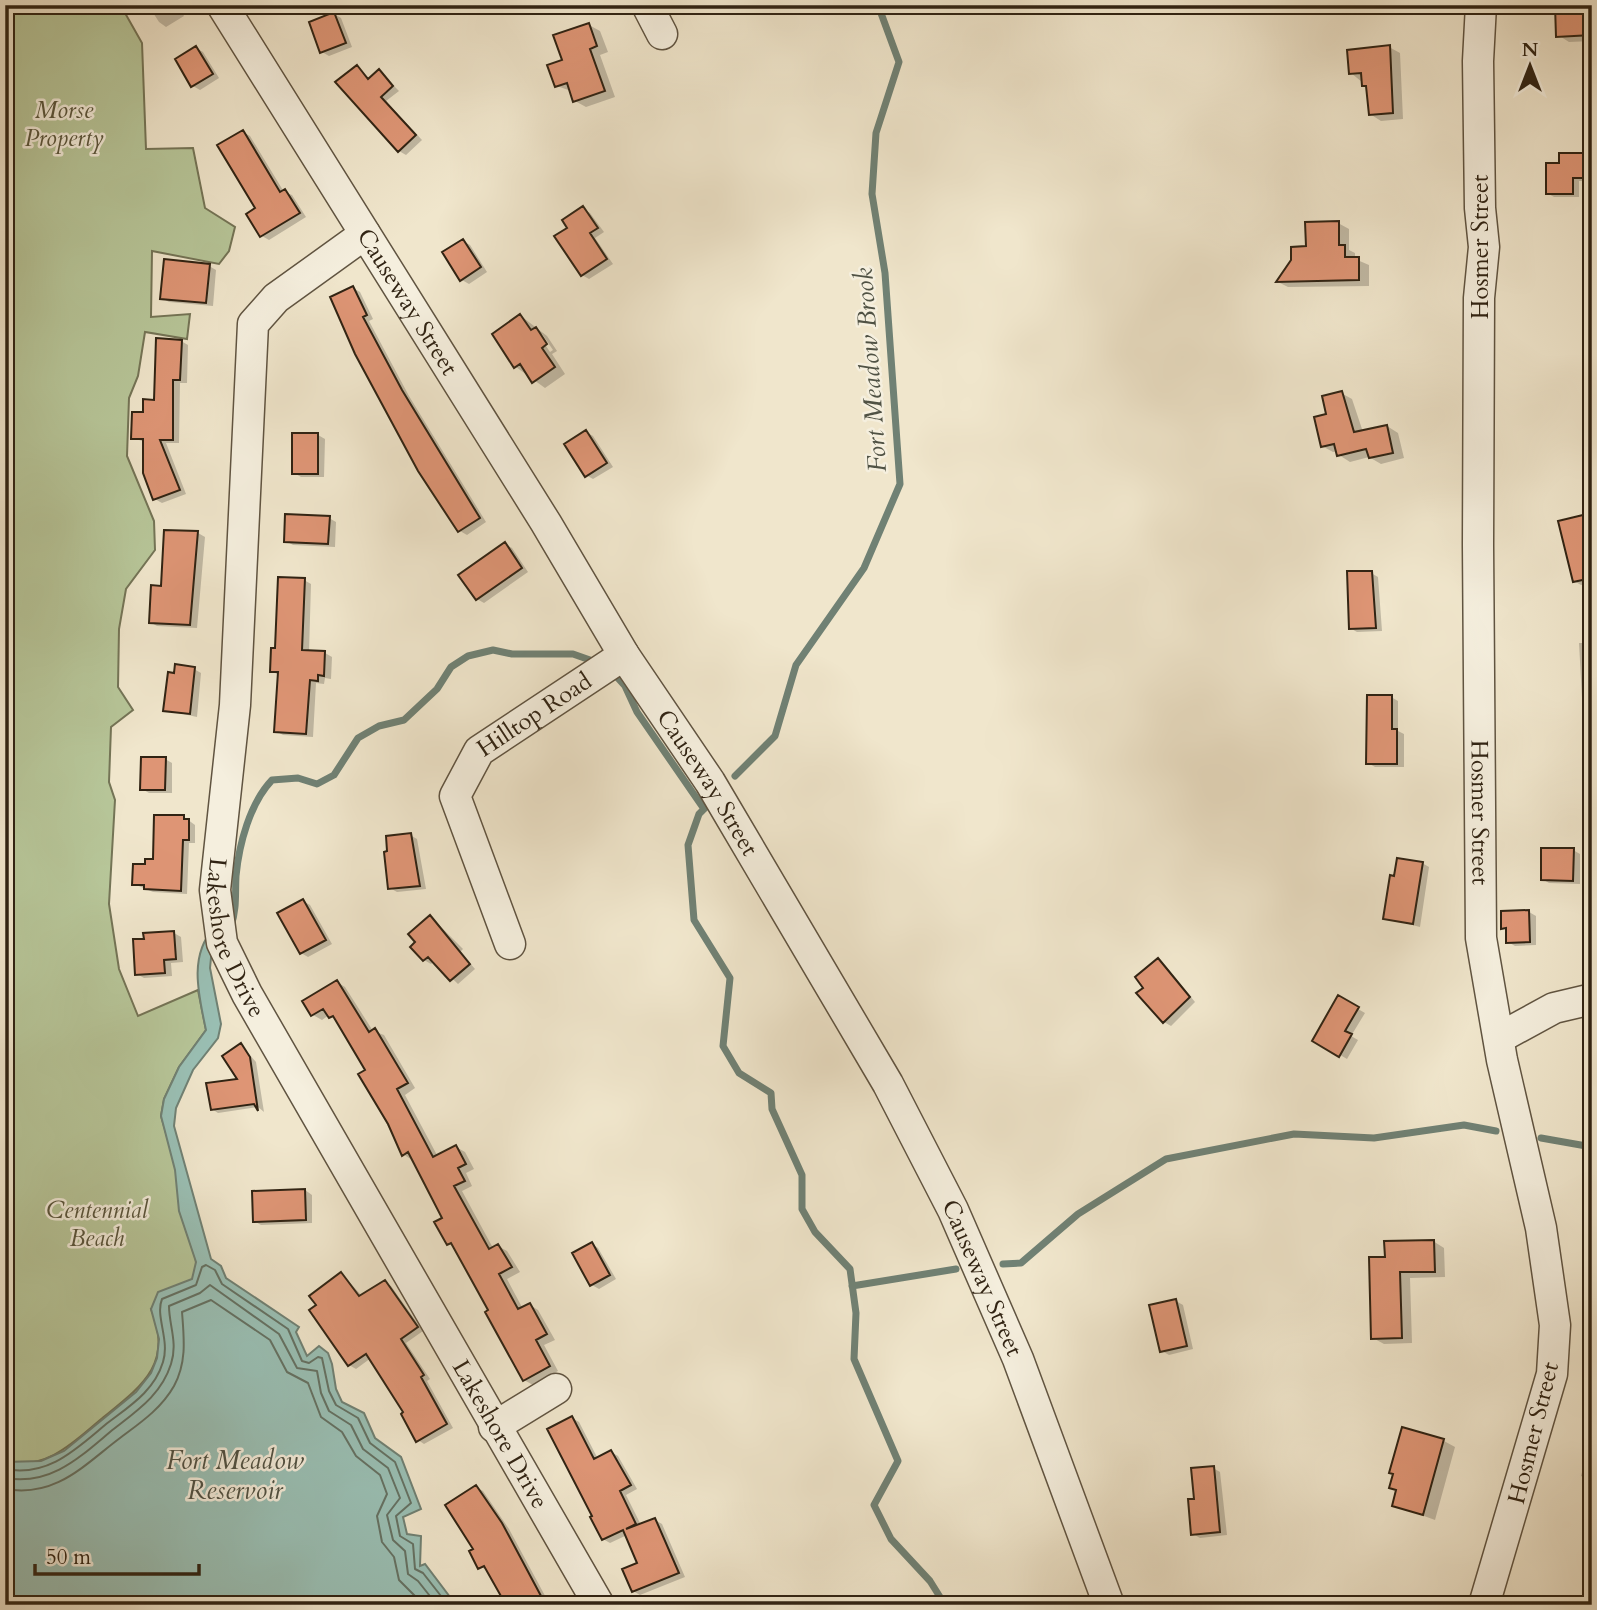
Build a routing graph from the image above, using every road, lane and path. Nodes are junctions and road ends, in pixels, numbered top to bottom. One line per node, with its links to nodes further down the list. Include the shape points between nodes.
1 (222, 5): 5 (street, Causeway Street)
2 (648, 5): 4 (street)
3 (1481, 5): 9 (street, Hosmer Street, via 1478,61 1484,247 1479,323 1479,890 1481,938)
4 (662, 34)
5 (365, 234): 6 (street, Causeway Street); 11 (street, Lakeshore Drive, via 276,298 253,324 235,705 215,890 222,943 247,994)
6 (624, 655): 7 (street, Hilltop Road, via 479,751 455,796); 13 (street, Causeway Street, via 710,782 888,1083 953,1210 1018,1359)
7 (510, 944)
8 (1592, 999): 9 (street, via 1554,1008)
9 (1499, 1038): 14 (street, Hosmer Street, via 1541,1228 1555,1325 1552,1374)
10 (556, 1389): 11 (street)
11 (494, 1427): 12 (street, Lakeshore Drive)
12 (599, 1605)
13 (1109, 1605)
14 (1485, 1605)

